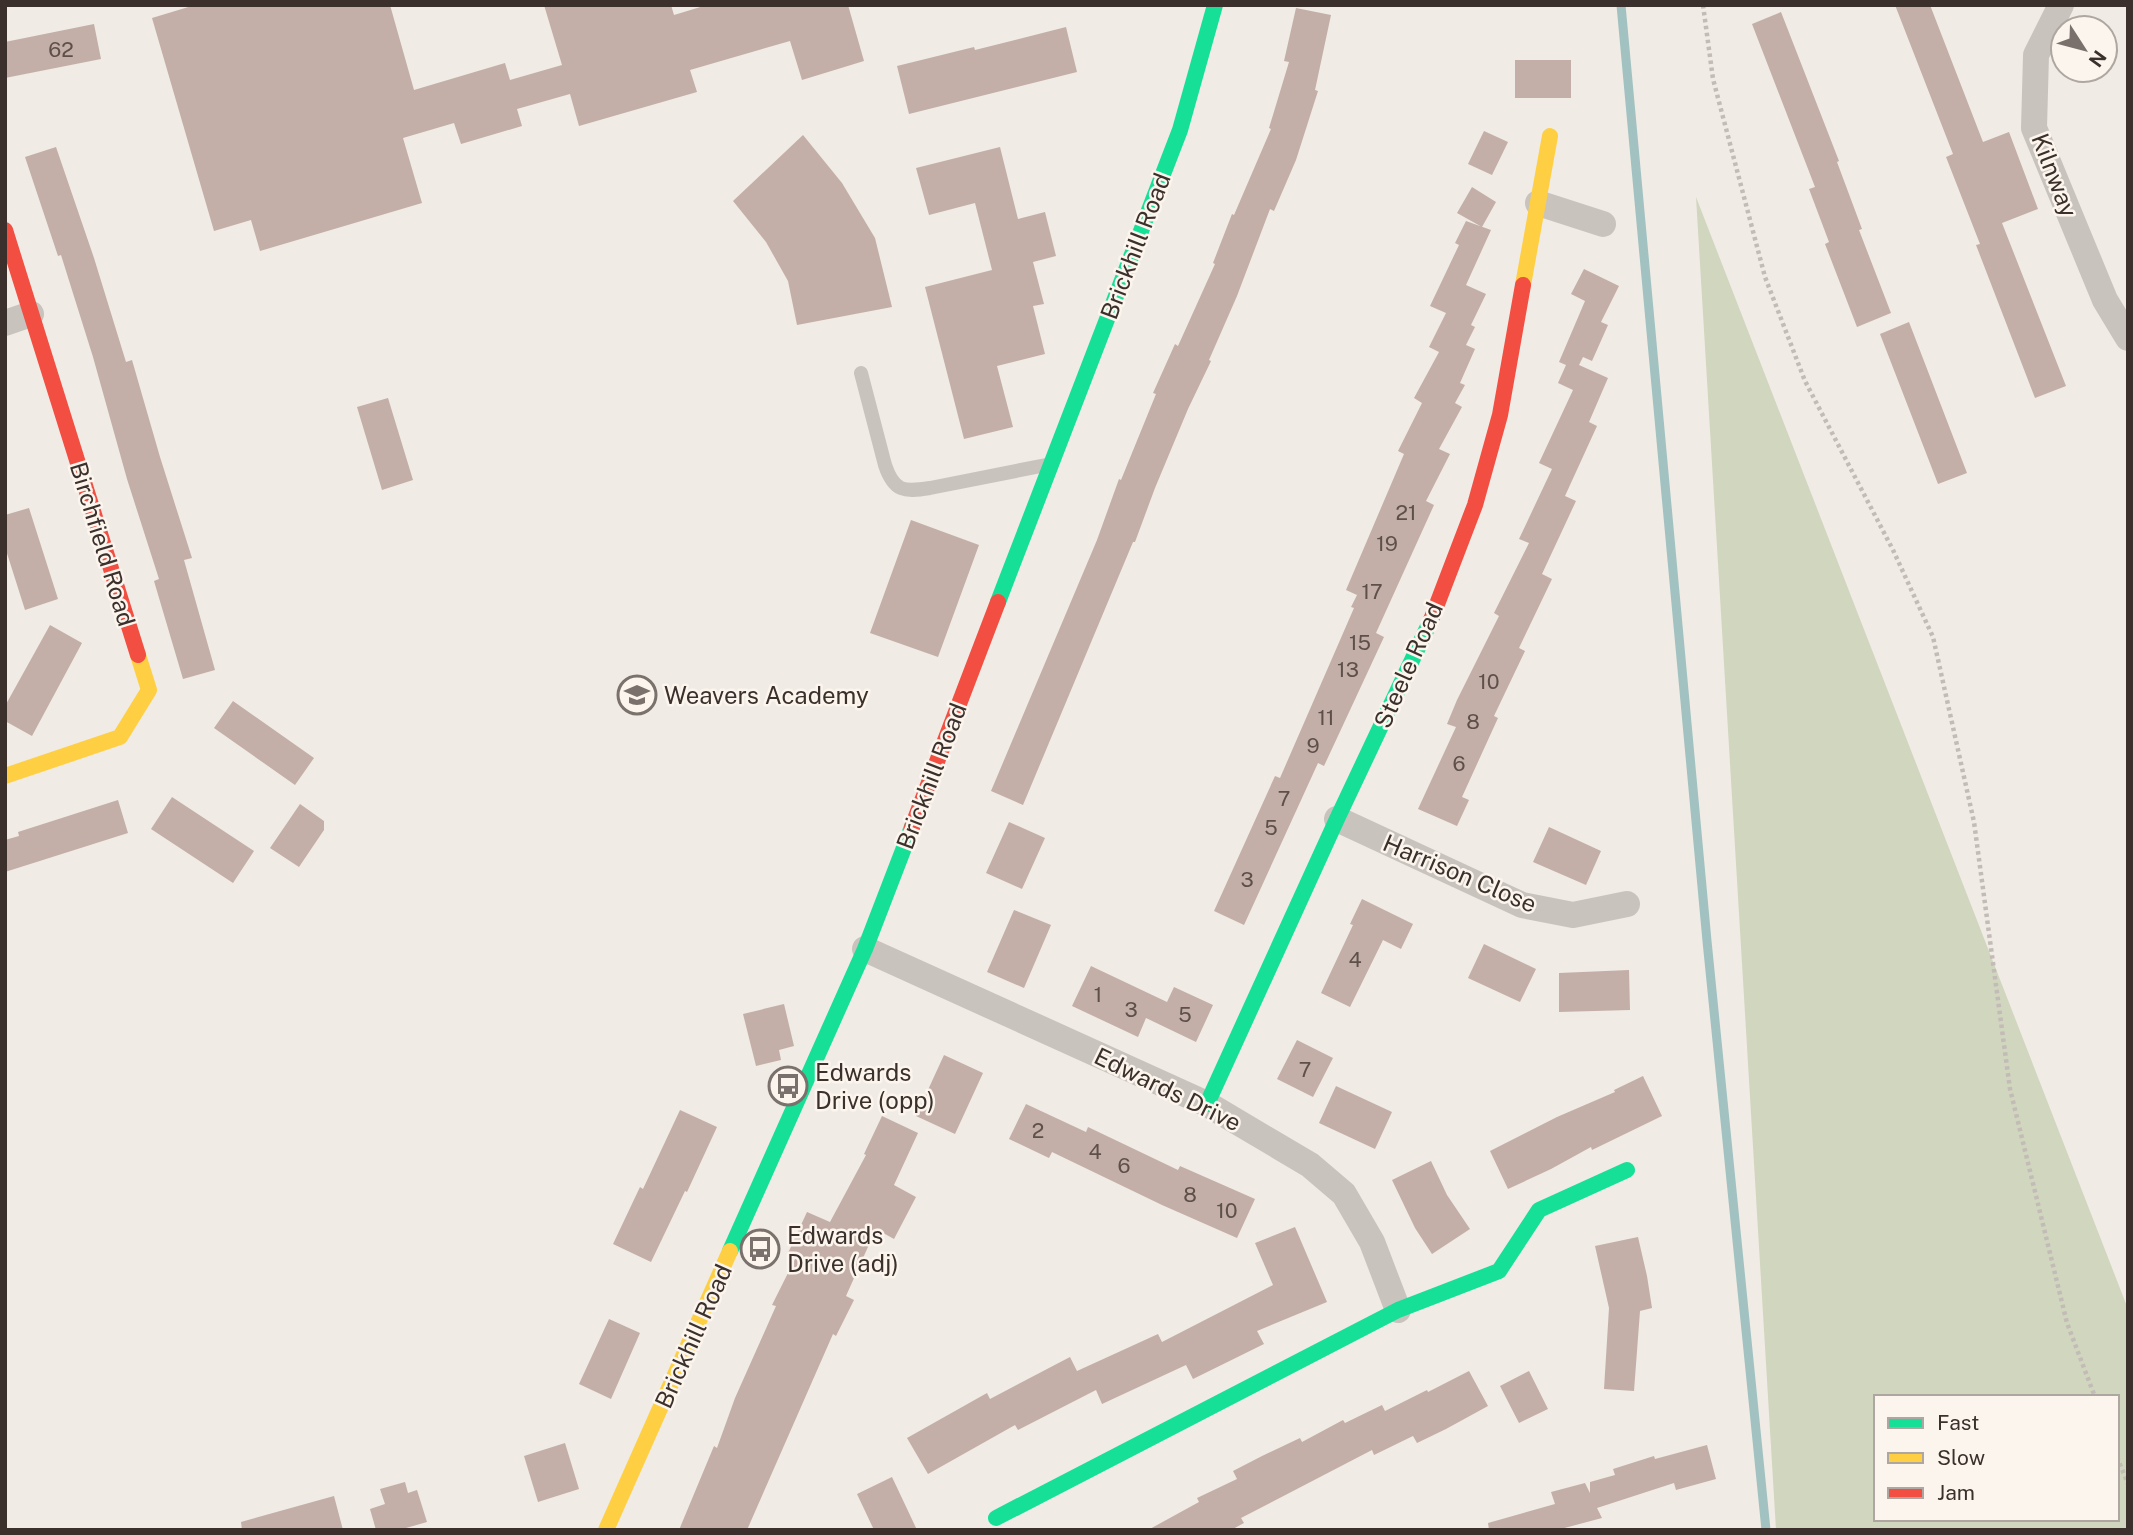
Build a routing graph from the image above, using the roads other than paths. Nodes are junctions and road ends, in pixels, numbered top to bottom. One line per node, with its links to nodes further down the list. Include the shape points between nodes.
1 (1215, 5): 11 (street, Brickhill Road, via 1180,130)
2 (2061, 5): 9 (street, Kilnway, via 2036,55 2034,128 2105,300)
3 (1550, 136): 4 (street, Steele Road)
4 (1538, 203): 5 (street); 13 (street, Steele Road, via 1500,415 1475,505 1429,625)
5 (1603, 224)
6 (5, 230): 7 (street, Birchfield Road)
7 (32, 314): 8 (street); 12 (street, Birchfield Road, via 149,690 120,737)
8 (5, 323)
9 (2128, 338)
10 (861, 373): 11 (lane, via 885,465 899,488 913,491)
11 (1051, 464): 15 (street, Brickhill Road)
12 (5, 776)
13 (1336, 819): 14 (street, Harrison Close, via 1522,905 1573,915); 16 (street, Steele Road)
14 (1627, 904)
15 (865, 949): 16 (street, Edwards Drive); 20 (street, Brickhill Road)
16 (1206, 1104): 18 (street, Edwards Drive, via 1310,1165 1343,1194 1372,1242)
17 (1627, 1170): 18 (street, via 1539,1210 1499,1271)
18 (1398, 1310): 19 (street)
19 (996, 1518)
20 (606, 1530)

